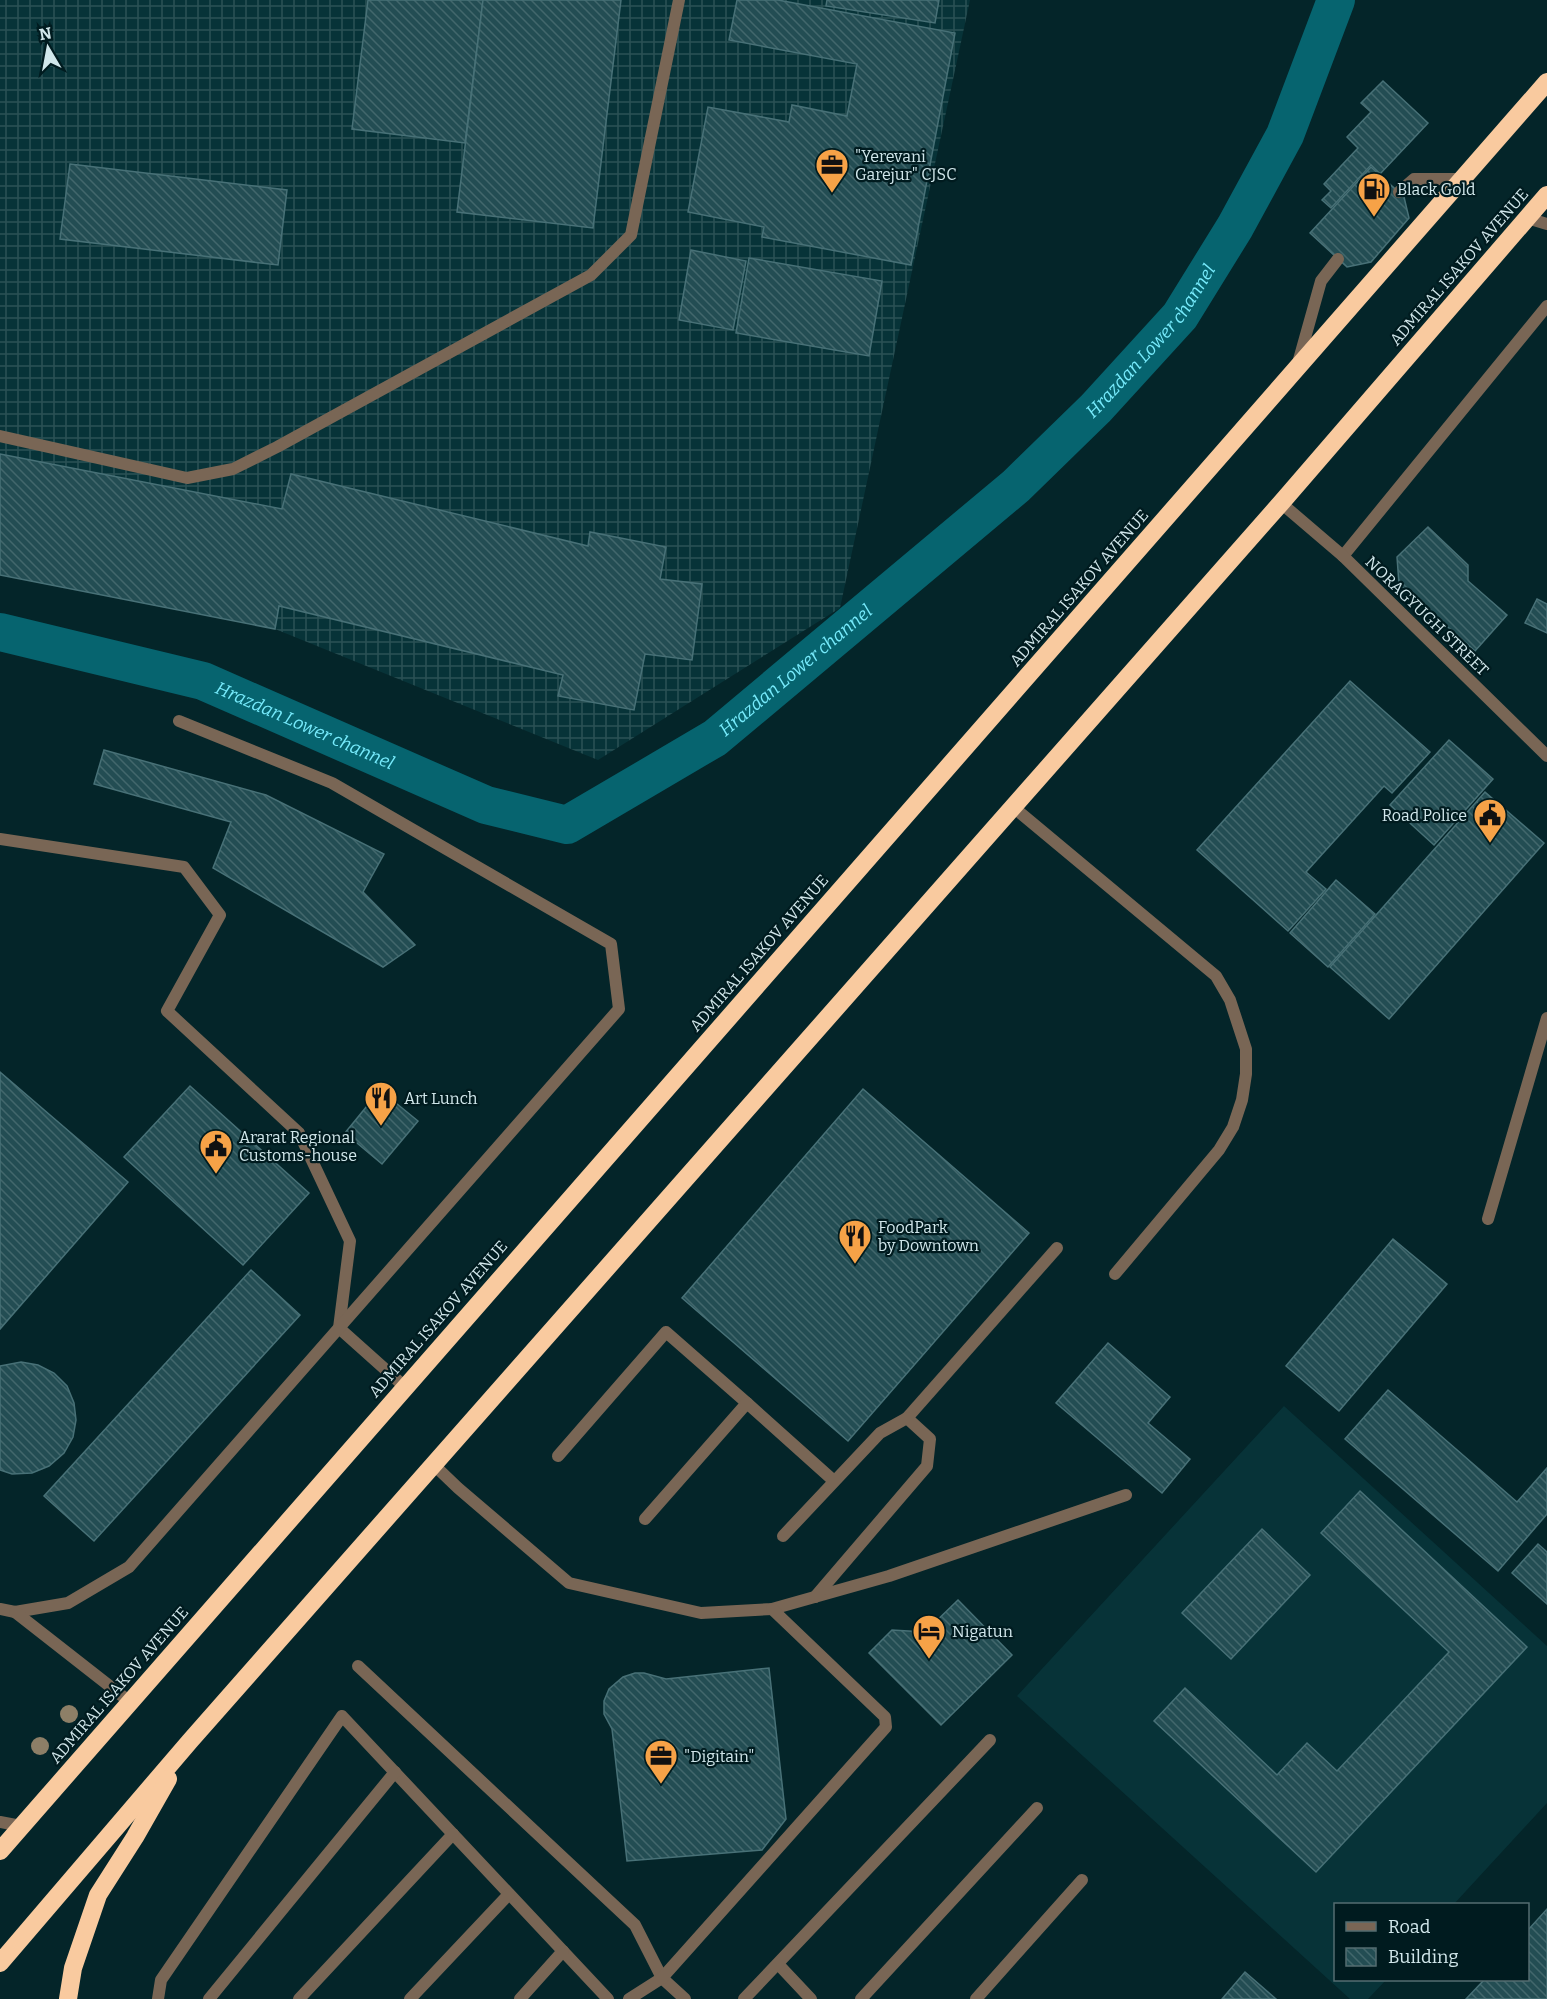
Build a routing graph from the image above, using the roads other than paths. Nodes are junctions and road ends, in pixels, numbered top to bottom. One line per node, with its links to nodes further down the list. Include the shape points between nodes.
1 (680, 0): 11 (street, via 632,235 591,275 233,469 187,478)
2 (1547, 82): 3 (highway, ADMIRAL ISAKOV AVENUE)
3 (1462, 179): 4 (street, via 1414,179); 10 (highway, ADMIRAL ISAKOV AVENUE)
4 (1399, 192)
5 (1547, 195): 6 (highway, ADMIRAL ISAKOV AVENUE)
6 (1527, 218): 7 (street); 12 (highway, ADMIRAL ISAKOV AVENUE)
7 (1547, 224)
8 (1338, 259): 10 (street, via 1322,281)
9 (1547, 306): 13 (street)
10 (1296, 369): 23 (highway, ADMIRAL ISAKOV AVENUE)
11 (0, 436)
12 (1281, 503): 13 (street, NORAGYUGH STREET); 16 (highway, ADMIRAL ISAKOV AVENUE)
13 (1343, 556): 15 (street, NORAGYUGH STREET)
14 (179, 721): 22 (street, via 332,783 611,944 619,1009)
15 (1547, 756)
16 (1012, 806): 21 (street, via 1216,976 1230,1000 1246,1049 1242,1100 1233,1127 1219,1150); 27 (highway, ADMIRAL ISAKOV AVENUE)
17 (0, 839): 22 (street, via 184,867 220,915 167,1011 299,1133 350,1241)
18 (1547, 1018): 19 (street)
19 (1488, 1219)
20 (1057, 1248): 25 (street)
21 (1115, 1274)
22 (339, 1328): 23 (street); 35 (street, via 129,1567 68,1603)
23 (405, 1387): 37 (highway, ADMIRAL ISAKOV AVENUE)
24 (747, 1403): 26 (street, via 666,1332); 28 (street); 30 (street)
25 (907, 1418): 28 (street, via 880,1433); 32 (street, via 930,1439 927,1466)
26 (558, 1455)
27 (434, 1465): 34 (street, via 569,1583 701,1613); 39 (highway, ADMIRAL ISAKOV AVENUE)
28 (834, 1481): 31 (street)
29 (1125, 1495): 32 (street, via 889,1576)
30 (645, 1519)
31 (783, 1536)
32 (815, 1597): 34 (street)
33 (0, 1609): 35 (street)
34 (772, 1609): 51 (street, via 885,1717 886,1727)
35 (15, 1612): 37 (street)
36 (358, 1666): 51 (street, via 635,1925)
37 (130, 1702): 43 (highway, ADMIRAL ISAKOV AVENUE)
38 (990, 1740): 50 (street)
39 (190, 1741): 49 (highway, ADMIRAL ISAKOV AVENUE); 52 (highway, via 98,1895 72,1968)
40 (395, 1772): 44 (street); 53 (street, via 342,1716 161,1980); 54 (street)
41 (1037, 1808): 63 (street)
42 (0, 1822): 43 (street)
43 (21, 1826): 45 (highway, ADMIRAL ISAKOV AVENUE)
44 (453, 1834): 47 (street); 55 (street)
45 (0, 1851)
46 (1082, 1880): 64 (street)
47 (509, 1894): 48 (street); 56 (street)
48 (563, 1951): 57 (street); 58 (street)
49 (0, 1963)
50 (778, 1964): 61 (street); 62 (street)
51 (662, 1978): 59 (street); 60 (street)
52 (68, 1999)
53 (158, 1999)
54 (209, 1999)
55 (299, 1999)
56 (410, 1999)
57 (520, 1999)
58 (608, 1999)
59 (629, 1999)
60 (685, 1999)
61 (744, 1999)
62 (811, 1999)
63 (861, 1999)
64 (976, 1999)

